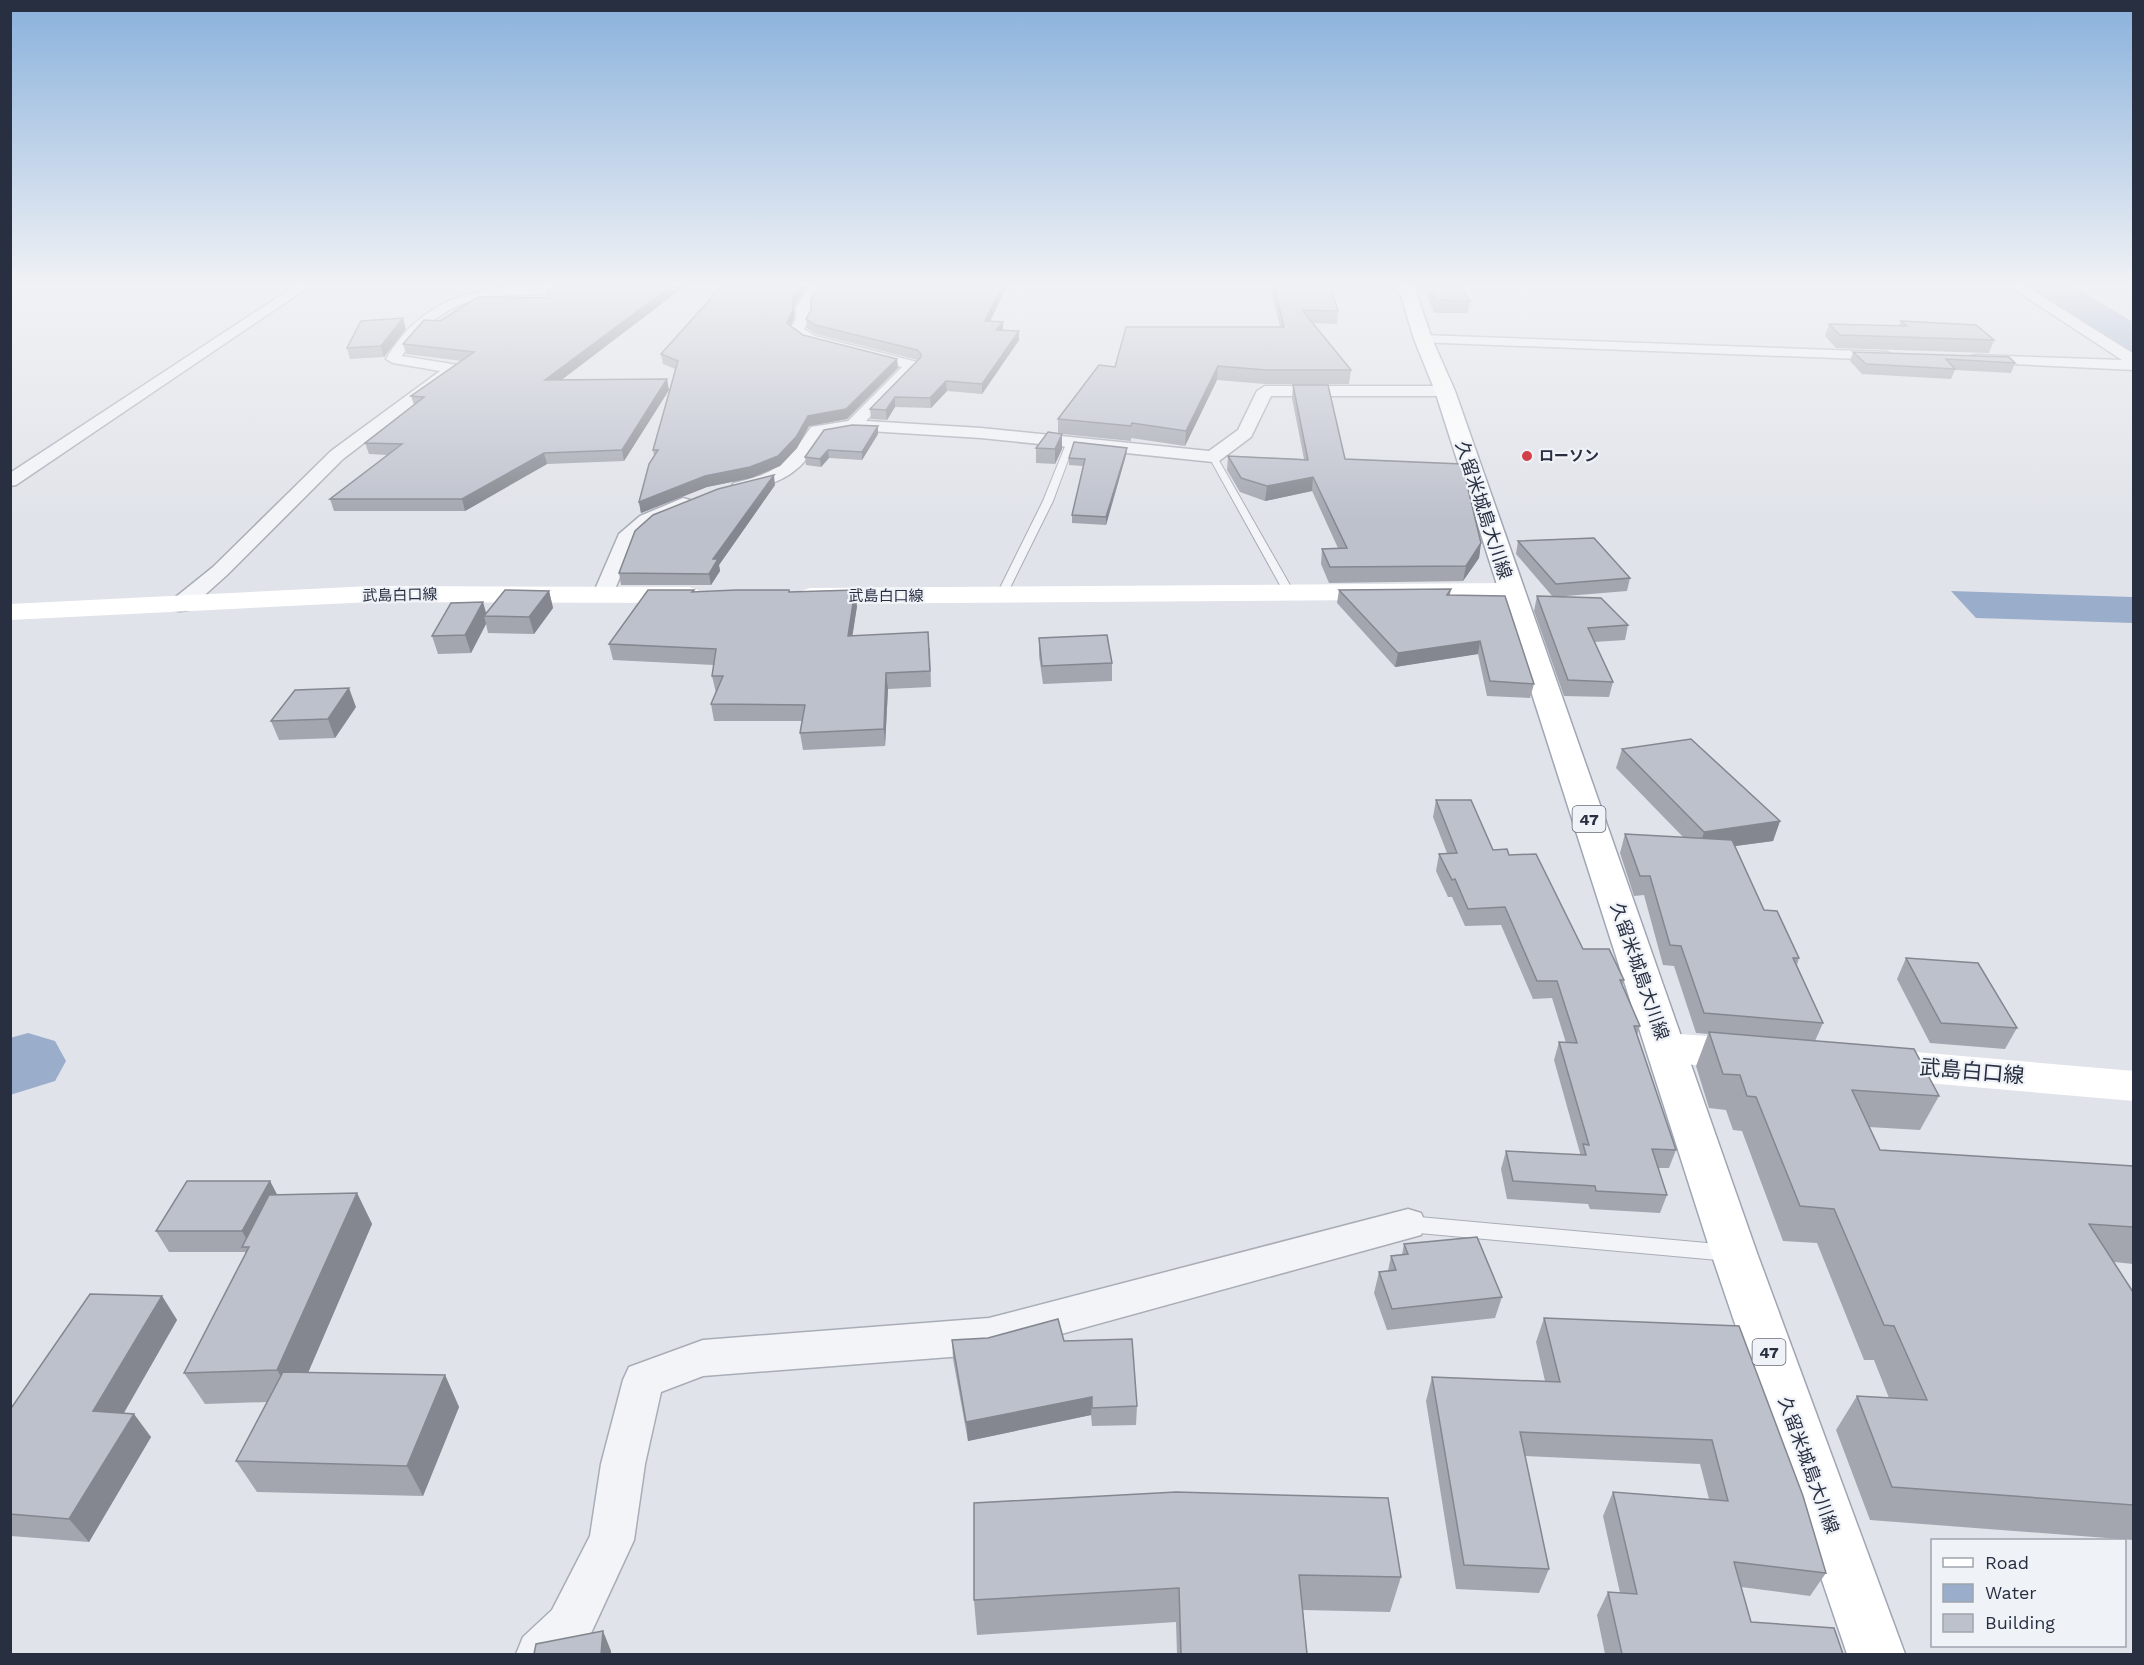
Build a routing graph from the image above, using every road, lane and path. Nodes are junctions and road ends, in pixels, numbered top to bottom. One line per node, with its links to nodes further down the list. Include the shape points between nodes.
1 (187, 364): 9 (street)
2 (424, 364): 18 (street, via 453,368 337,455 220,571)
3 (907, 364): 6 (street, via 912,365)
4 (1433, 364): 5 (main road, 久留米城島大川線 / 47)
5 (1445, 391): 8 (street, via 1265,391 1245,433); 12 (main road, 久留米城島大川線 / 47)
6 (853, 425): 7 (street, via 981,433); 10 (street, via 817,431 787,472 756,484)
7 (1070, 444): 8 (street); 17 (lane, via 1048,501)
8 (1213, 457): 14 (lane)
9 (10, 481)
10 (724, 490)
11 (705, 496): 13 (street, via 646,520 626,538)
12 (1511, 591): 14 (main road, 武島白口線); 20 (main road, 久留米城島大川線 / 47)
13 (603, 594): 15 (main road, 武島白口線); 18 (main road, 武島白口線, via 371,594)
14 (1290, 594): 17 (main road, 武島白口線)
15 (717, 596)
16 (788, 596): 17 (main road, 武島白口線)
17 (1001, 596)
18 (180, 605): 19 (main road, 武島白口線)
19 (10, 612)
20 (1666, 1047): 21 (main road); 25 (main road, 久留米城島大川線 / 47)
21 (1783, 1056)
22 (1842, 1061): 23 (main road, 武島白口線)
23 (2133, 1086)
24 (1408, 1224): 25 (lane); 26 (street, via 989,1336 703,1358 643,1380 623,1464 612,1540 569,1627)
25 (1734, 1253): 27 (main road, 久留米城島大川線 / 47)
26 (540, 1654)
27 (1876, 1654)

